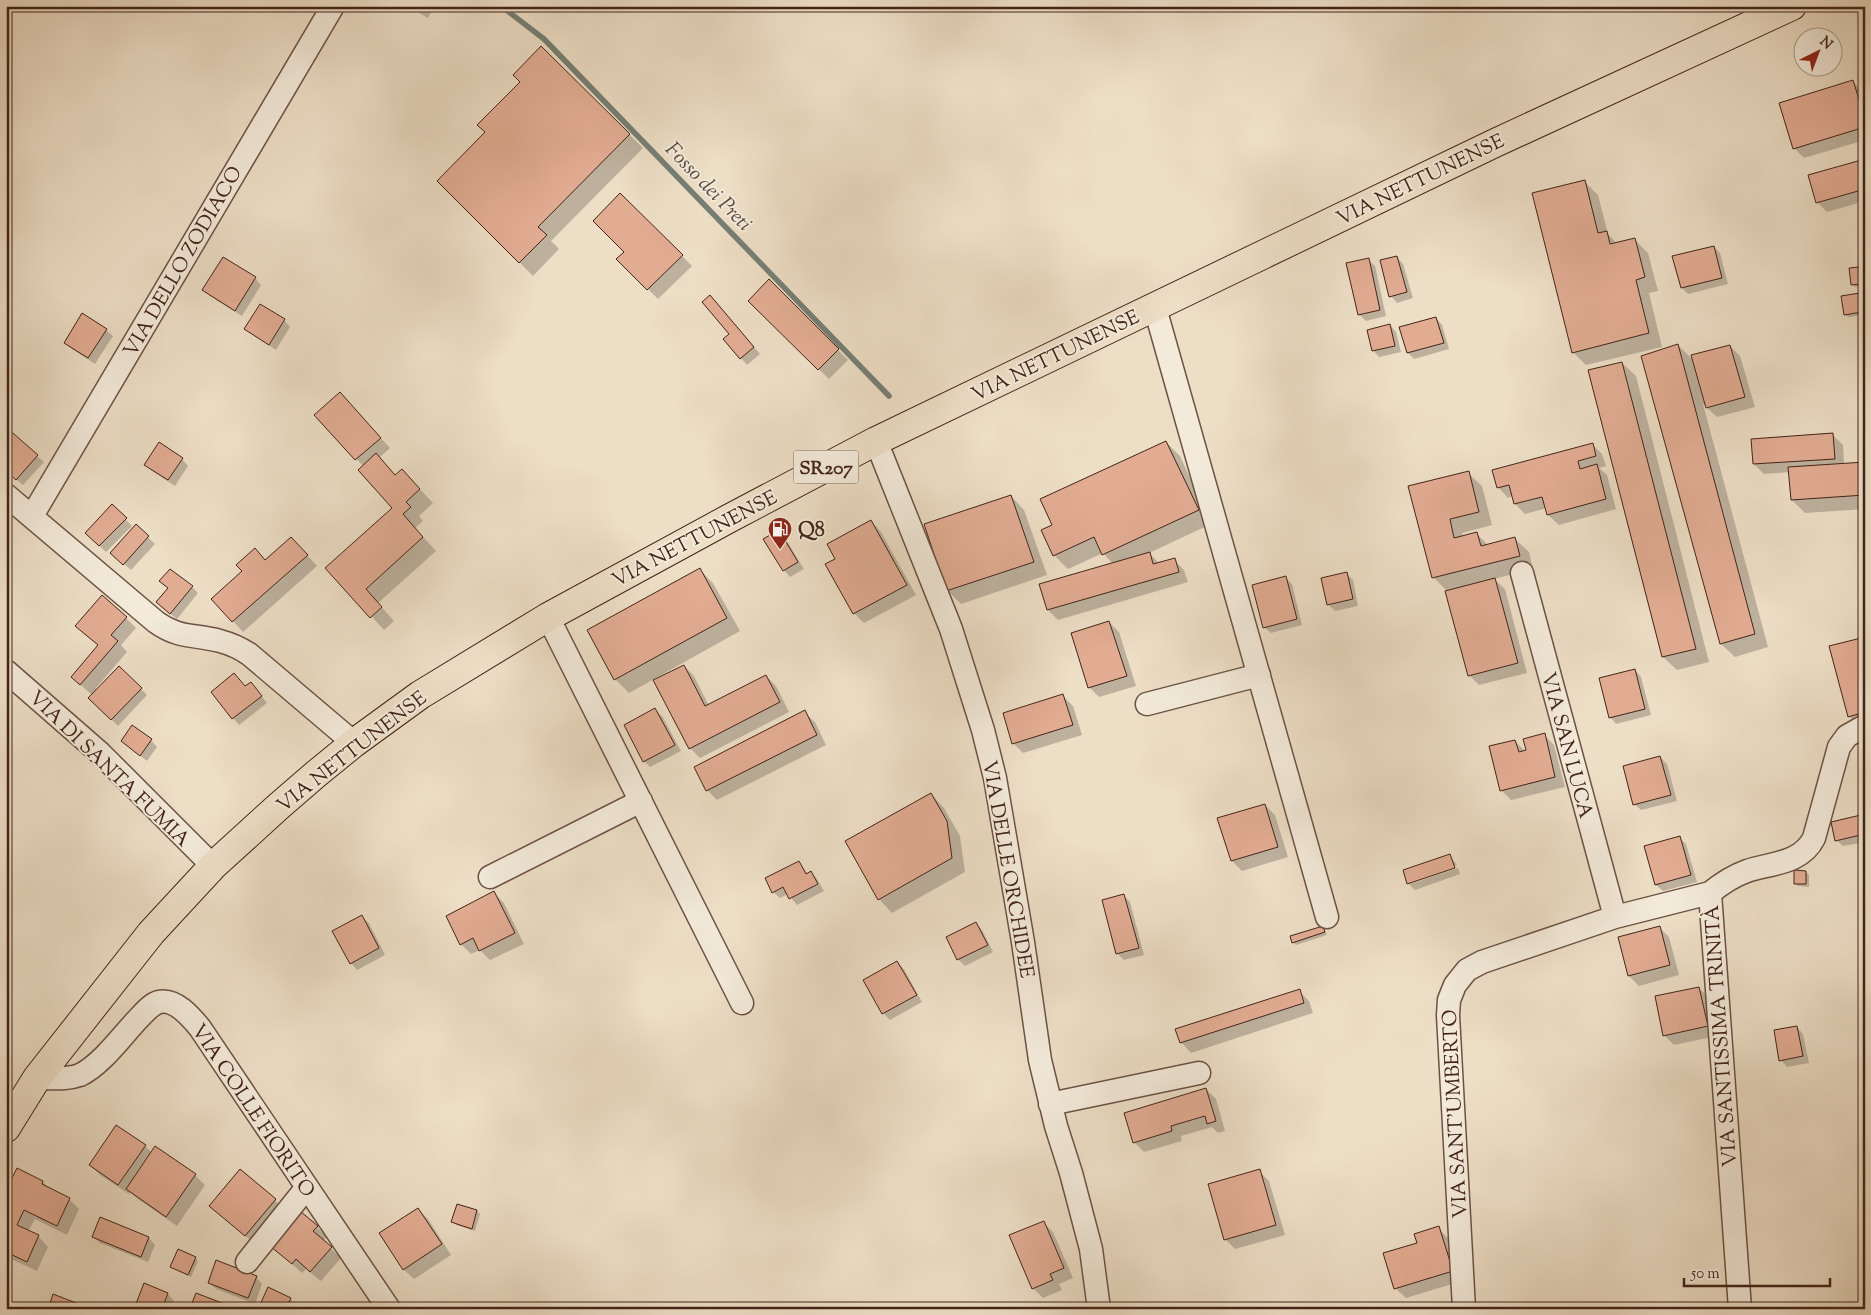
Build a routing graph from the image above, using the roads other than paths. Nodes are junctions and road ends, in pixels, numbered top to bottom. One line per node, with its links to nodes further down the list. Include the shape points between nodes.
1 (332, 6): 6 (street, VIA DELLO ZODIACO)
2 (1792, 6): 3 (main road, VIA NETTUNENSE / SR207, via 1486,147)
3 (1155, 308): 4 (main road, VIA NETTUNENSE / SR207); 10 (street)
4 (876, 441): 8 (main road, VIA NETTUNENSE / SR207); 23 (street, VIA DELLE ORCHIDEE, via 954,638 983,730 995,778 1040,1060)
5 (6, 495): 6 (street)
6 (32, 516): 13 (street, via 156,622 178,634 220,641 250,654)
7 (1522, 573): 19 (street, VIA SAN LUCA)
8 (548, 618): 13 (main road, VIA NETTUNENSE / SR207, via 420,694); 14 (street)
9 (6, 671): 15 (street, VIA DI SANTA FUMIA, via 100,753)
10 (1259, 675): 11 (street); 18 (street)
11 (1147, 704)
12 (1865, 726): 17 (street, VIA SANTISSIMA TRINITÀ, via 1846,736 1838,747 1814,838 1806,851 1794,858 1740,874)
13 (354, 743): 15 (main road, VIA NETTUNENSE / SR207)
14 (641, 802): 16 (street); 20 (street)
15 (213, 866): 22 (main road, VIA NETTUNENSE / SR207, via 151,933)
16 (490, 877)
17 (1710, 893): 19 (street, VIA SANT'UMBERTO); 30 (street, VIA SANTISSIMA TRINITÀ)
18 (1327, 917)
19 (1615, 917): 29 (street, VIA SANT'UMBERTO, via 1482,962 1463,974 1452,991 1448,1015)
20 (742, 1003)
21 (1198, 1073): 23 (street)
22 (37, 1078): 24 (main road, VIA NETTUNENSE / SR207); 25 (street, VIA COLLE FIORITO, via 80,1075 97,1062 152,1005 168,1003 188,1015 200,1028)
23 (1050, 1104): 28 (street, VIA DELLE ORCHIDEE, via 1091,1249)
24 (6, 1128)
25 (307, 1186): 26 (street); 27 (street, VIA COLLE FIORITO)
26 (247, 1262)
27 (389, 1309)
28 (1099, 1309)
29 (1464, 1309)
30 (1740, 1309)

